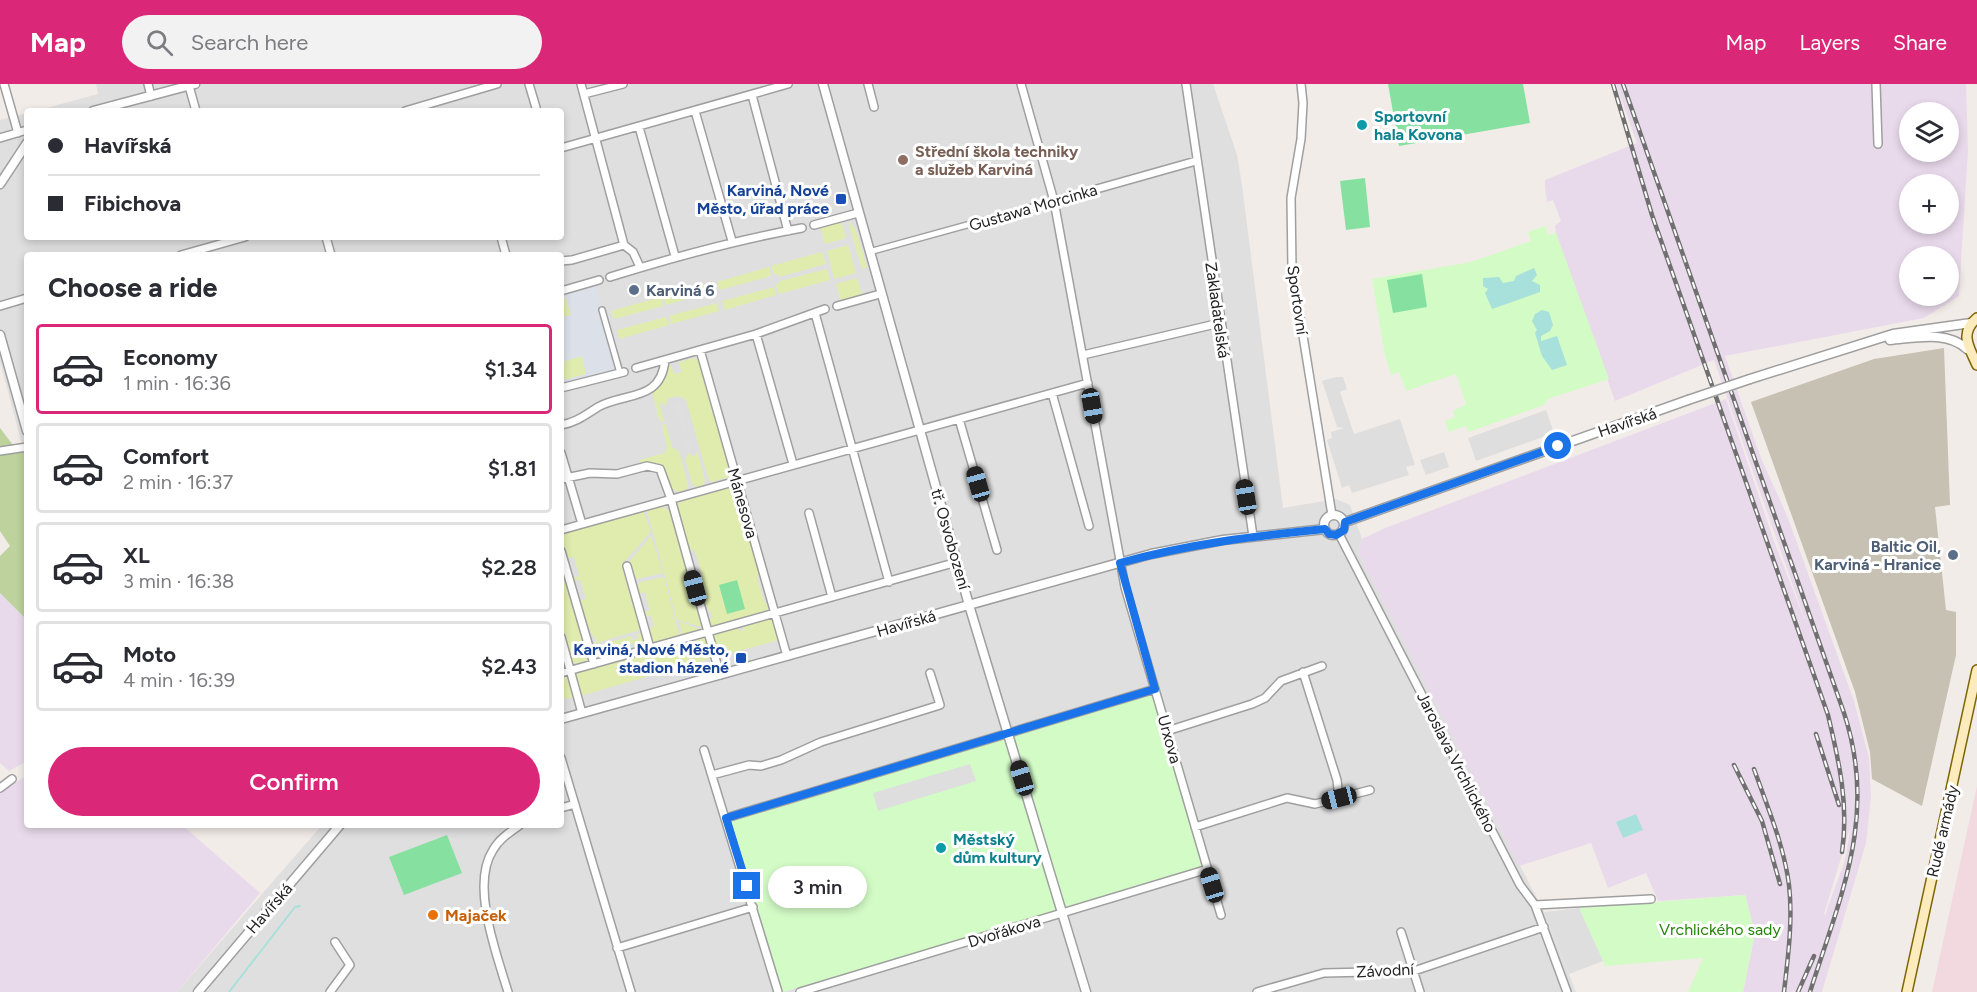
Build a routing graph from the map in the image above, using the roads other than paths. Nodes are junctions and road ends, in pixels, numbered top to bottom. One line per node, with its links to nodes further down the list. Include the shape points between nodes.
1 (4, 84): 26 (street)
2 (148, 84): 17 (street)
3 (497, 84): 21 (street)
4 (529, 84): 22 (street)
5 (581, 84): 15 (street)
6 (623, 84): 15 (street)
7 (788, 84): 16 (street)
8 (822, 84): 35 (street, tř. Osvobození)
9 (868, 84): 18 (street)
10 (1021, 84): 34 (street, Urxova)
11 (1186, 84): 32 (street, Zakladatelská)
12 (1301, 84): 84 (street, Sportovní, via 1301,139 1292,198 1292,268)
13 (1876, 84): 29 (street)
14 (192, 85): 17 (street); 20 (street)
15 (584, 94): 28 (street)
16 (752, 95): 23 (street); 38 (street)
17 (151, 96): 19 (street)
18 (874, 107)
19 (105, 108)
20 (196, 108)
21 (415, 108)
22 (536, 108)
23 (695, 111): 24 (street); 40 (street)
24 (639, 127): 28 (street); 44 (street)
25 (24, 131): 26 (street)
26 (18, 133): 27 (street)
27 (0, 138)
28 (596, 139): 30 (street); 41 (street)
29 (1878, 144)
30 (564, 147)
31 (24, 148): 33 (street)
32 (1196, 161): 34 (street, Gustawa Morcinka); 58 (street, Zakladatelská)
33 (0, 184)
34 (1054, 201): 43 (street, Gustawa Morcinka); 64 (street, Urxova)
35 (858, 213): 36 (street); 43 (street, tř. Osvobození)
36 (814, 225)
37 (802, 228): 38 (street)
38 (788, 231): 40 (street)
39 (228, 240): 42 (street)
40 (732, 241): 44 (street)
41 (624, 245): 45 (street); 46 (street, via 633,252)
42 (190, 252)
43 (869, 252): 50 (street, tř. Osvobození)
44 (675, 256): 46 (street)
45 (564, 261)
46 (640, 267): 47 (street)
47 (610, 277)
48 (598, 280): 49 (street)
49 (564, 290)
50 (880, 294): 53 (street); 75 (street, tř. Osvobození)
51 (24, 299): 52 (street)
52 (0, 306)
53 (837, 306)
54 (825, 309): 56 (street)
55 (602, 310): 68 (street)
56 (815, 314): 60 (street); 77 (street)
57 (1974, 320): 61 (street, Havířská); 62 (main road)
58 (1220, 323): 64 (street); 91 (street, Zakladatelská)
59 (0, 334): 73 (street)
60 (756, 334): 63 (street); 79 (street)
61 (1877, 340): 62 (street, Havířská, via 1941,338 1958,341); 85 (street, Havířská, bridge, via 1688,400)
62 (1967, 348): 66 (main road)
63 (700, 350): 65 (street); 81 (street, Mánesova)
64 (1083, 355): 69 (street, Urxova)
65 (665, 360): 67 (street); 74 (street, via 664,372 645,392 600,406)
66 (1976, 361)
67 (636, 368)
68 (622, 372): 70 (street)
69 (1088, 383): 71 (street); 95 (street, Urxova)
70 (564, 387)
71 (1052, 393): 72 (street); 87 (street)
72 (959, 419): 75 (street); 92 (street)
73 (24, 420)
74 (564, 424)
75 (920, 429): 77 (street); 94 (street, tř. Osvobození)
76 (24, 447): 78 (street)
77 (851, 448): 79 (street); 97 (street)
78 (0, 451)
79 (793, 464): 81 (street)
80 (564, 478): 82 (street, via 655,467 660,469); 86 (street)
81 (736, 480): 82 (street); 100 (street, Mánesova)
82 (671, 499): 86 (street); 101 (street)
83 (809, 513): 98 (street)
84 (1332, 515): 85 (street, via 1339,515); 89 (street, via 1324,522)
85 (1345, 522): 90 (street)
86 (582, 524): 88 (street)
87 (1089, 526)
88 (564, 529)
89 (1325, 529): 90 (street, via 1329,534); 91 (street, Havířská)
90 (1339, 534): 133 (street, Jaroslava Vrchlického, via 1520,885)
91 (1253, 536): 95 (street, Havířská, via 1188,546)
92 (997, 550)
93 (564, 560): 105 (street)
94 (957, 562): 97 (street); 99 (street, tř. Osvobození)
95 (1120, 563): 99 (street, Havířská); 113 (street, Urxova)
96 (627, 566): 103 (street)
97 (889, 582): 98 (street)
98 (832, 597): 100 (street)
99 (969, 605): 104 (street, Havířská); 117 (street, tř. Osvobození)
100 (775, 613): 101 (street); 104 (street, Mánesova)
101 (707, 632): 103 (street); 112 (street)
102 (564, 648): 107 (street)
103 (650, 648): 105 (street)
104 (787, 656): 112 (street, Havířská)
105 (594, 664): 107 (street)
106 (1322, 666): 110 (street)
107 (570, 670): 109 (street); 114 (street)
108 (1977, 670): 152 (main road, Rudé armády)
109 (564, 672)
110 (1303, 672): 116 (street, via 1281,681 1252,705); 124 (street, via 1337,780)
111 (930, 673): 120 (street, via 940,705 821,742 782,760)
112 (720, 675): 114 (street, Havířská)
113 (1155, 689): 116 (street, Urxova); 117 (street)
114 (582, 713): 115 (street, Havířská)
115 (564, 718)
116 (1167, 731): 128 (street, Urxova)
117 (1008, 732): 127 (street); 135 (street, tř. Osvobození)
118 (704, 750): 120 (street)
119 (564, 768): 125 (street)
120 (712, 775): 127 (street)
121 (12, 779): 122 (street)
122 (0, 788)
123 (1370, 790): 124 (street)
124 (1339, 798): 128 (street, via 1315,804 1287,798)
125 (575, 804): 126 (street); 140 (street)
126 (564, 807)
127 (726, 818): 134 (street)
128 (1195, 826): 131 (street, Urxova)
129 (337, 828): 142 (street, Havířská)
130 (516, 828): 144 (street, via 491,851 484,883 487,921)
131 (1208, 869): 135 (street, Dvořákova); 136 (street, Urxova)
132 (1650, 899): 133 (street)
133 (1535, 905): 137 (street, Jaroslava Vrchlického)
134 (753, 907): 140 (street); 146 (street)
135 (1062, 913): 147 (street, Dvořákova); 148 (street, tř. Osvobození)
136 (1221, 915)
137 (1544, 927): 141 (street, Závodní); 151 (street, Jaroslava Vrchlického)
138 (1401, 932): 141 (street)
139 (335, 942): 143 (street, via 350,965)
140 (617, 948): 145 (street)
141 (1414, 971): 149 (street, Závodní, via 1324,972); 150 (street)
142 (198, 992)
143 (330, 992)
144 (508, 992)
145 (631, 992)
146 (778, 992)
147 (800, 992)
148 (1086, 992)
149 (1257, 992)
150 (1420, 992)
151 (1567, 992)
152 (1907, 992)

